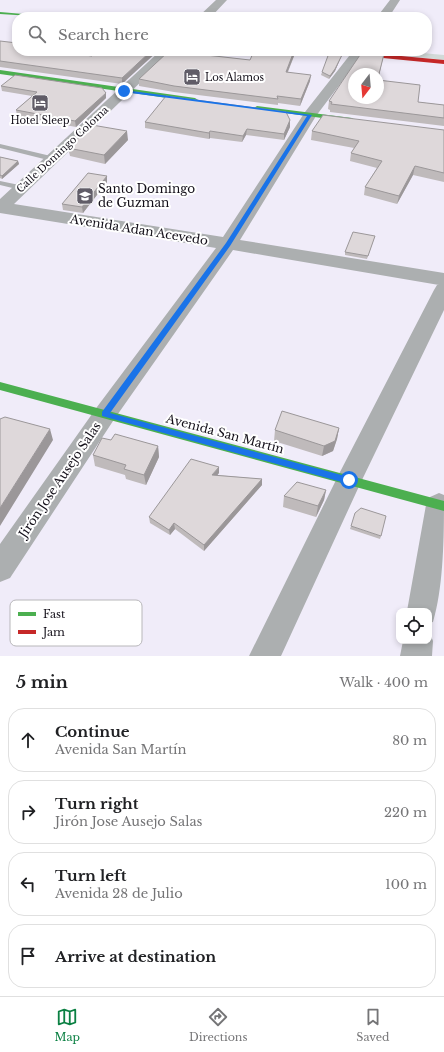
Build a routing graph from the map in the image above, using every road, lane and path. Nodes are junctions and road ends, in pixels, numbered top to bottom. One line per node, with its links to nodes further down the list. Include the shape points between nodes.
1 (222, 0): 3 (street)
2 (395, 0): 4 (street)
3 (209, 12)
4 (387, 12)
5 (0, 13): 6 (street)
6 (12, 14)
7 (0, 19): 8 (street)
8 (12, 20)
9 (432, 53): 10 (street)
10 (444, 54)
11 (162, 56): 16 (street, Calle Domingo Coloma)
12 (355, 56): 19 (street, Jirón Jose Ausejo Salas)
13 (392, 56): 14 (street)
14 (444, 62)
15 (0, 72): 16 (street)
16 (124, 91): 17 (street); 22 (street, Calle Domingo Coloma)
17 (201, 101)
18 (248, 107): 19 (street)
19 (310, 115): 20 (street); 26 (street, Jirón Jose Ausejo Salas)
20 (365, 122)
21 (0, 146): 22 (lane)
22 (52, 159): 24 (street, Calle Domingo Coloma)
23 (0, 182): 24 (lane)
24 (21, 188): 25 (street, Calle Domingo Coloma)
25 (0, 207): 26 (street, Avenida Adan Acevedo)
26 (228, 244): 27 (street, Avenida Adan Acevedo); 30 (street, Jirón Jose Ausejo Salas)
27 (444, 280)
28 (444, 290): 31 (street)
29 (0, 386): 30 (street, Avenida San Martín)
30 (105, 414): 31 (street, Avenida San Martín); 33 (street, Jirón Jose Ausejo Salas)
31 (349, 480): 32 (street, Avenida San Martín); 36 (street)
32 (441, 505): 34 (street)
33 (0, 568)
34 (423, 608)
35 (418, 644): 37 (street)
36 (265, 656)
37 (416, 656)

